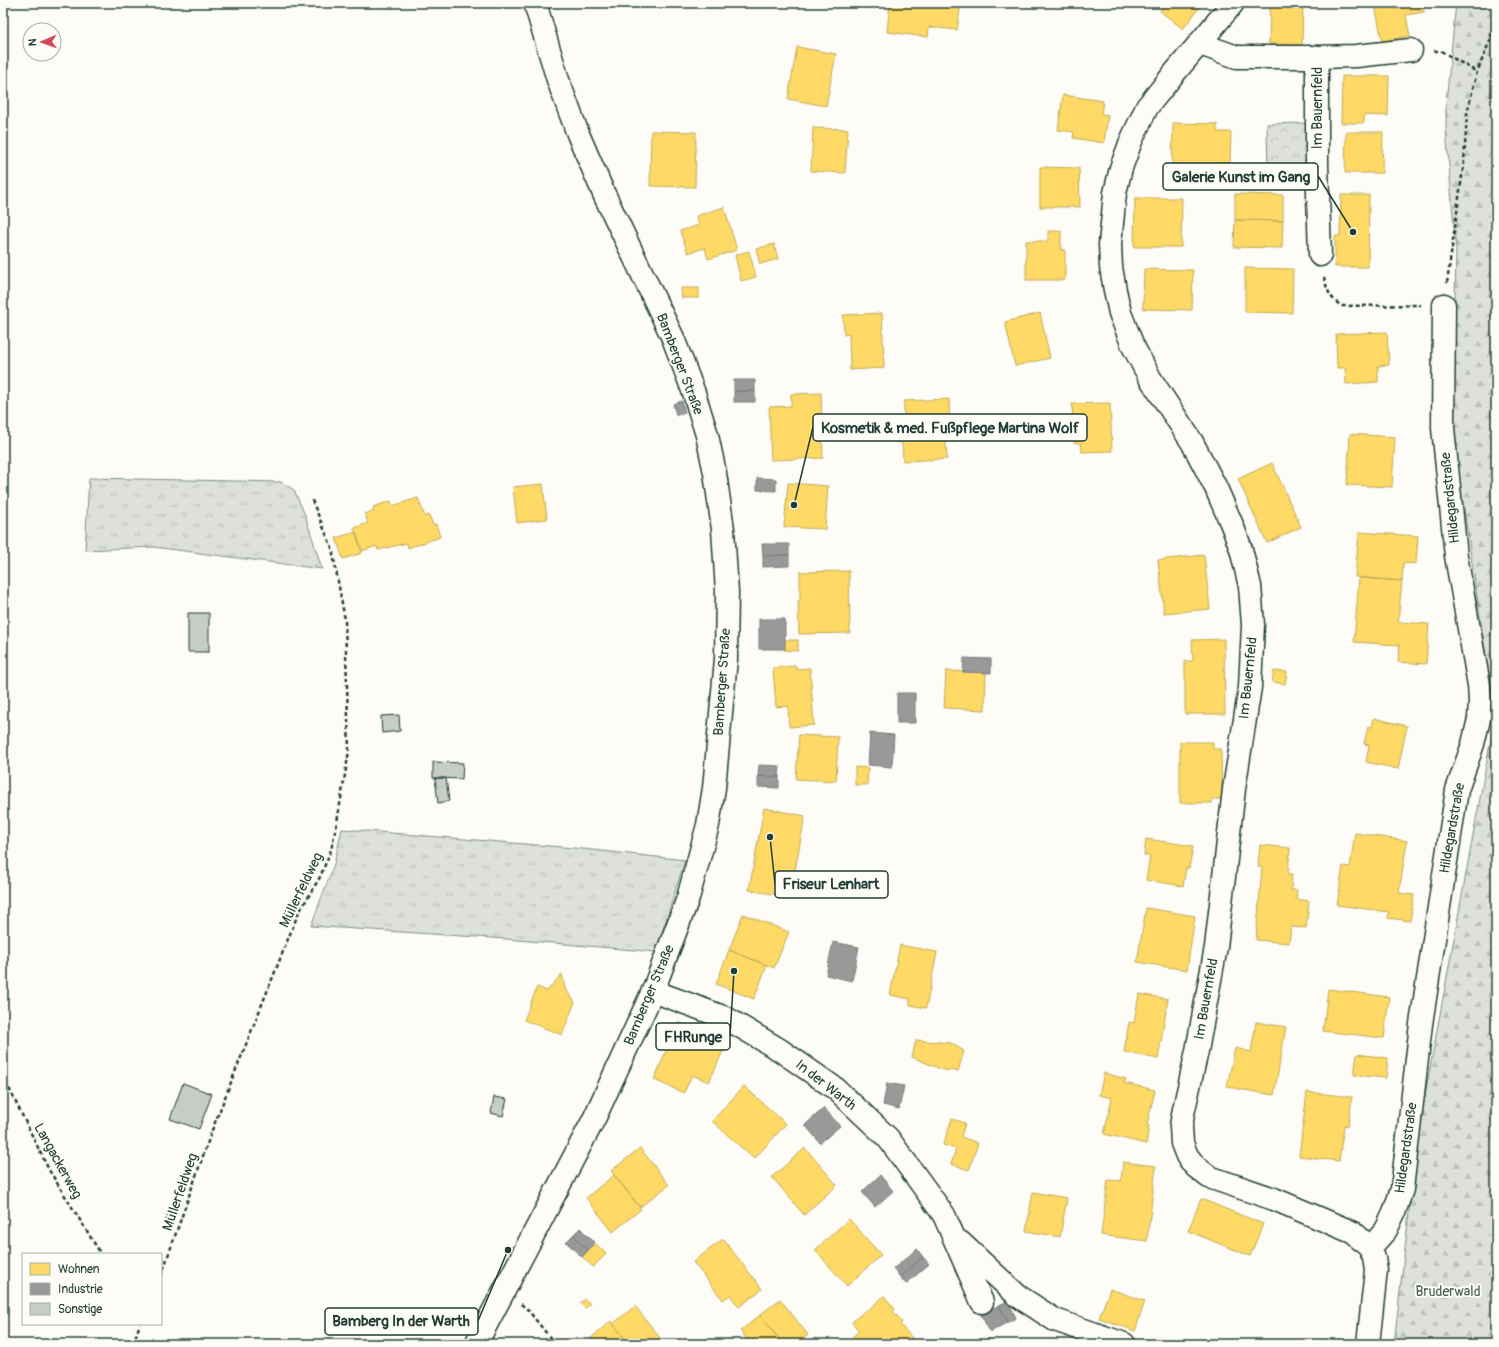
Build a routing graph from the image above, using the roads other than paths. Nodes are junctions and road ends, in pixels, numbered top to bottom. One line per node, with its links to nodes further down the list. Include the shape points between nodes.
1 (535, 3): 8 (street, Bamberger Straße, via 558,80 578,134 673,338 694,393 715,473 723,529 726,659 714,788 708,825 688,898)
2 (1233, 3): 3 (street, Im Bauernfeld)
3 (1200, 44): 5 (street, Im Bauernfeld, via 1237,58); 10 (street, Im Bauernfeld, via 1147,107 1131,141 1115,193 1110,244 1111,267 1120,313 1133,346 1150,378 1192,442 1216,488 1241,549 1250,586 1253,625 1250,688 1234,789 1216,946 1181,1126 1182,1143 1187,1156 1209,1177 1316,1216 1354,1233)
4 (1411, 50): 5 (street, Im Bauernfeld)
5 (1317, 57): 6 (street, Im Bauernfeld)
6 (1320, 255)
7 (1444, 305): 10 (street, Hildegardstraße, via 1443,428 1456,556 1479,685 1479,712 1473,744 1457,790 1421,1024 1402,1189 1386,1230)
8 (653, 991): 9 (street, In der Warth, via 726,1018 780,1050 836,1090 888,1138 944,1215); 12 (street, Bamberger Straße, via 594,1119)
9 (953, 1236): 11 (street, In der Warth); 13 (street, In der Warth, via 1018,1296 1055,1320)
10 (1370, 1248): 14 (street, via 1376,1270)
11 (982, 1302)
12 (476, 1344)
13 (1124, 1344)
14 (1368, 1344)

